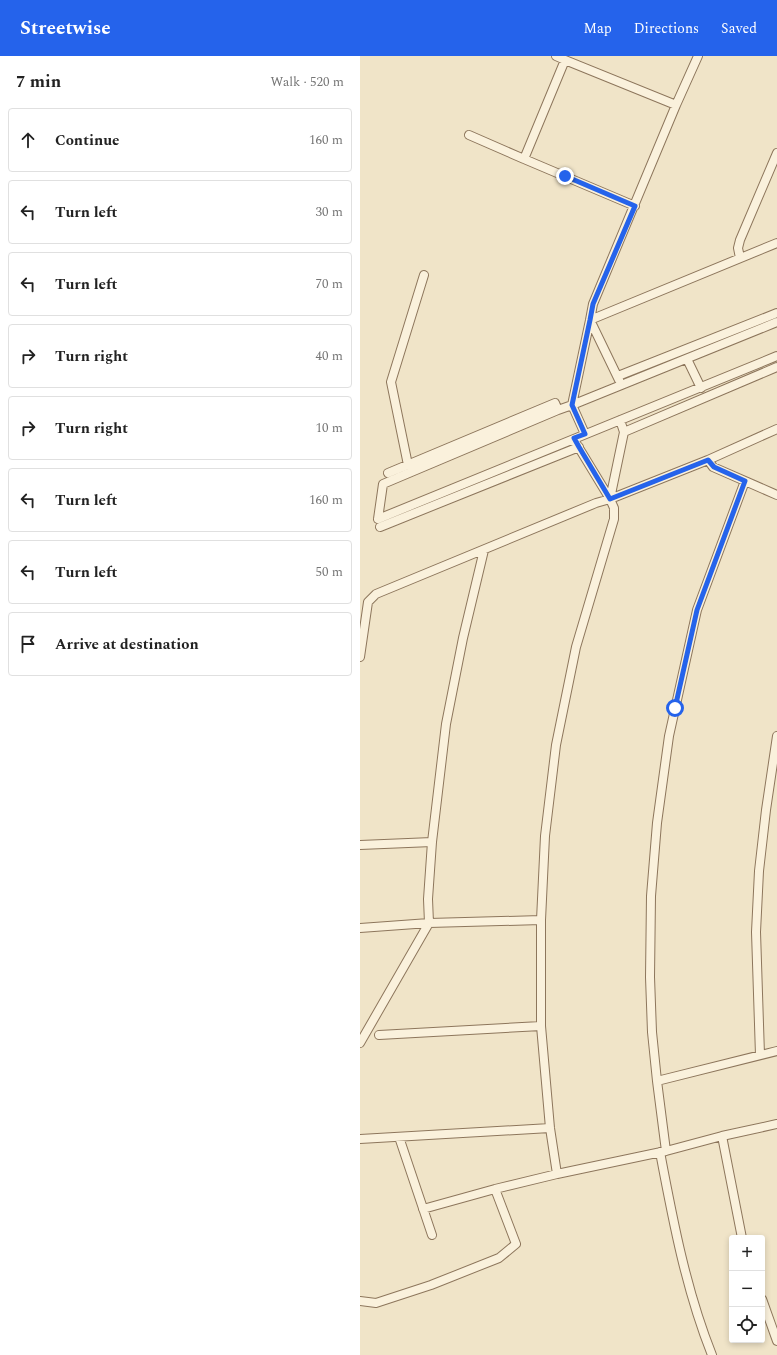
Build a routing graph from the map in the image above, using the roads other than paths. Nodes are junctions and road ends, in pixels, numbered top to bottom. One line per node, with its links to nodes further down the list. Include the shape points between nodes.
1 (556, 56): 3 (street)
2 (698, 56): 4 (street)
3 (565, 60): 4 (street); 7 (street)
4 (676, 105): 8 (street)
5 (469, 135): 7 (street)
6 (777, 153): 10 (street, via 740,240)
7 (524, 158): 8 (street)
8 (635, 206): 13 (street, via 593,304)
9 (777, 243): 10 (street)
10 (740, 258): 13 (street)
11 (424, 275): 30 (street, via 390,382)
12 (777, 313): 18 (street)
13 (590, 320): 18 (street); 21 (street)
14 (777, 322): 16 (street)
15 (777, 356): 20 (street)
16 (687, 359): 19 (street); 20 (street)
17 (777, 367): 25 (street)
18 (618, 376): 19 (street)
19 (621, 386): 21 (street)
20 (701, 388): 23 (street)
21 (572, 405): 22 (street); 26 (street)
22 (558, 410): 30 (street, via 555,403); 35 (street, via 383,484)
23 (620, 420): 25 (street); 26 (street)
24 (777, 429): 29 (street)
25 (624, 432): 34 (street)
26 (585, 434): 27 (street)
27 (574, 438): 28 (street); 35 (street)
28 (579, 447): 34 (street); 35 (street)
29 (708, 460): 32 (street, via 714,467); 34 (street)
30 (408, 464): 31 (street)
31 (388, 473)
32 (745, 481): 33 (street); 49 (street, via 697,610 669,736 657,823 651,896 650,977)
33 (777, 495)
34 (610, 499): 36 (street); 41 (street, via 614,508 614,519 576,647 556,745 545,836)
35 (379, 523)
36 (484, 550): 37 (street, via 376,594 368,602); 39 (street, via 446,724)
37 (360, 657)
38 (777, 736): 48 (street, via 759,871 756,932)
39 (432, 842): 40 (street); 42 (street)
40 (360, 845)
41 (541, 920): 42 (street); 44 (street)
42 (429, 923): 43 (street); 46 (street)
43 (360, 928)
44 (541, 1026): 45 (street); 51 (street)
45 (379, 1034)
46 (360, 1043)
47 (777, 1051): 48 (street)
48 (760, 1055): 49 (street)
49 (657, 1081): 55 (street)
50 (777, 1124): 52 (street)
51 (550, 1128): 53 (street); 56 (street)
52 (722, 1136): 55 (street); 59 (street)
53 (399, 1138): 54 (street); 58 (street)
54 (360, 1139)
55 (663, 1152): 56 (street); 64 (street, via 673,1222 685,1275)
56 (557, 1174): 57 (street)
57 (495, 1189): 58 (street); 61 (street, via 516,1244 499,1258 431,1285 376,1303)
58 (423, 1209): 60 (street)
59 (741, 1235)
60 (432, 1236)
61 (360, 1301)
62 (765, 1307): 63 (street)
63 (777, 1341)
64 (712, 1355)

